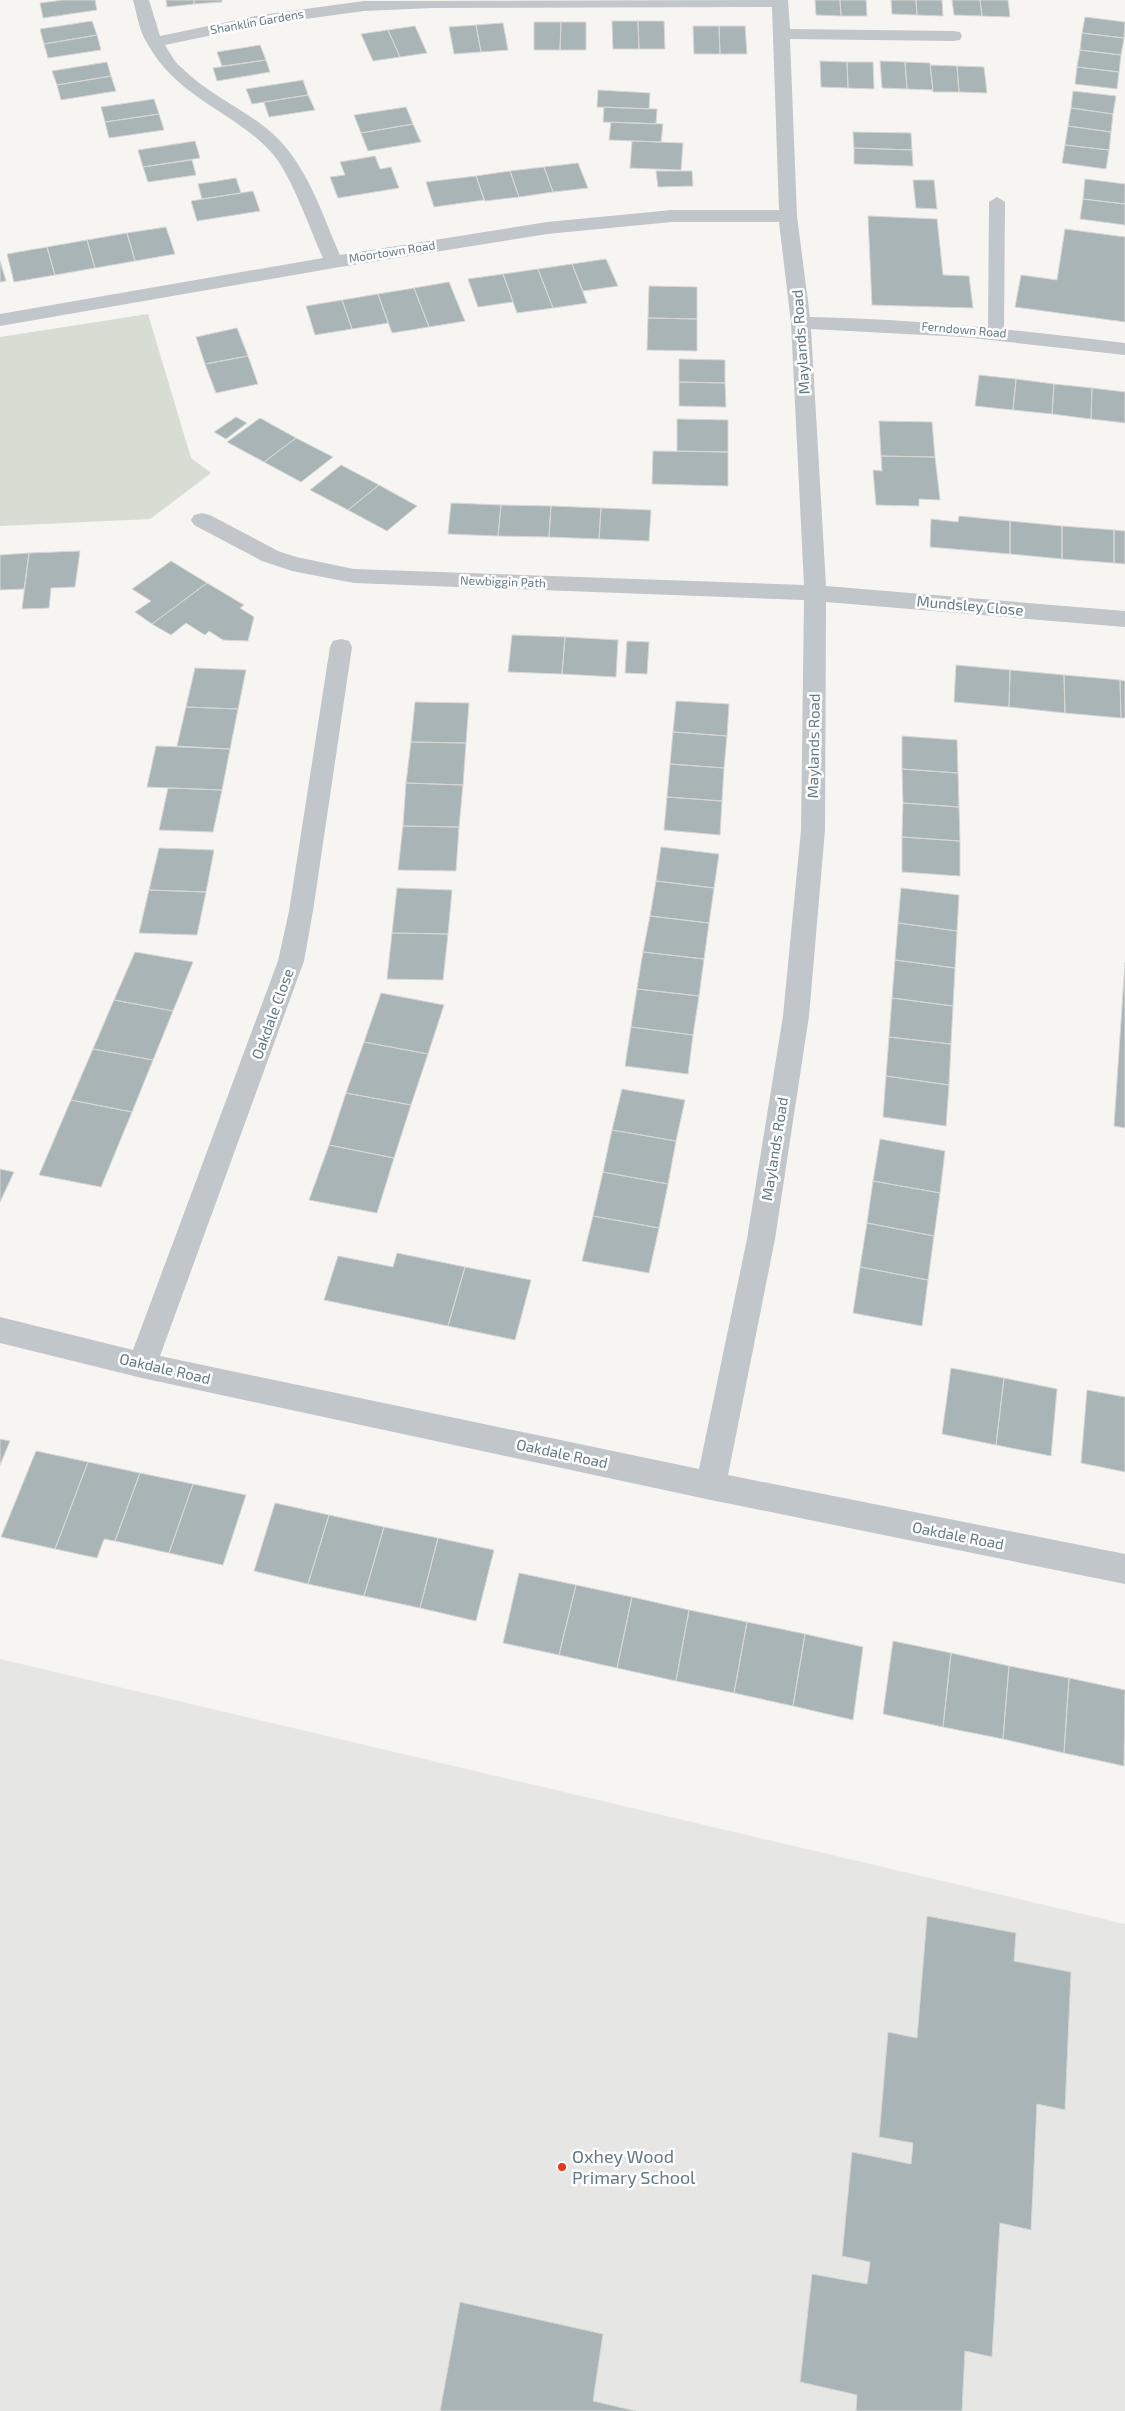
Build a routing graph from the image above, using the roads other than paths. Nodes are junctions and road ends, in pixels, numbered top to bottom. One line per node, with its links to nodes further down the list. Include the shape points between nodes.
1 (141, 0): 5 (street)
2 (780, 1): 3 (street, Maylands Road); 5 (street, Shanklin Gardens, via 364,6 261,20)
3 (782, 34): 4 (street); 7 (street, Maylands Road)
4 (954, 36)
5 (154, 42): 8 (street, via 175,72 265,136 280,152 293,172)
6 (998, 202): 11 (lane)
7 (788, 216): 8 (street, Moortown Road, via 672,216 614,220); 10 (street, Maylands Road)
8 (334, 262): 9 (street, Moortown Road)
9 (0, 320)
10 (801, 323): 11 (street, Ferndown Road); 14 (street, Maylands Road)
11 (996, 332): 12 (street, Ferndown Road)
12 (1125, 348)
13 (202, 520): 14 (street, Newbiggin Path, via 270,556 292,564 354,576)
14 (815, 593): 15 (street, Mundsley Close); 19 (street, Maylands Road, via 813,830 796,1016 761,1239)
15 (1125, 619)
16 (341, 647): 18 (street, Oakdale Close, via 291,961)
17 (0, 1330): 18 (street, Oakdale Road)
18 (142, 1365): 19 (street, Oakdale Road)
19 (711, 1486): 20 (street, Oakdale Road)
20 (1125, 1569)

